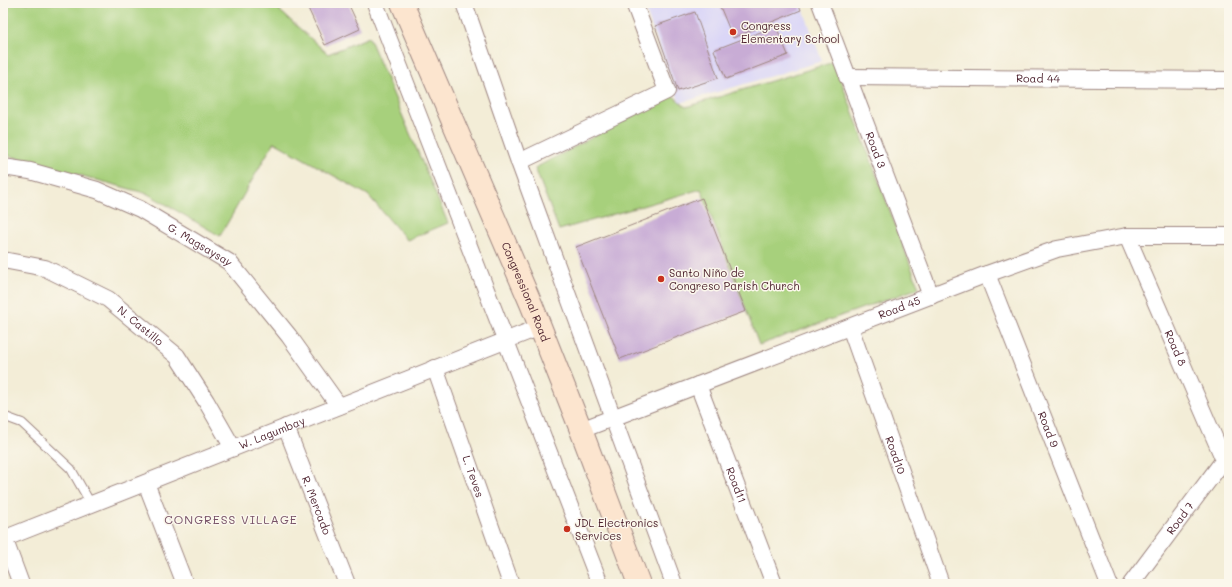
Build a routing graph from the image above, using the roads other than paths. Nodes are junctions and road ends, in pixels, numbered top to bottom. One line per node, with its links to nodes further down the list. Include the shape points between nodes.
1 (375, 3): 17 (street)
2 (402, 3): 15 (main road, Congressional Road)
3 (464, 3): 8 (street)
4 (634, 3): 8 (street, via 667,91)
5 (820, 3): 6 (street, Road 3)
6 (847, 78): 7 (street, Road 44); 14 (street, Road 3)
7 (1229, 80)
8 (519, 162): 22 (street)
9 (3, 167): 20 (street, G. Magsaysay, via 30,171 97,190 140,209 229,262 289,336)
10 (1127, 236): 11 (street, Road 45); 13 (street, Road 45, via 1057,250); 26 (street, Road 8)
11 (1229, 236)
12 (3, 260): 25 (street, N. Castillo, via 45,268 108,299 177,356)
13 (987, 274): 14 (street, Road 45); 39 (street, Road 9)
14 (931, 296): 16 (street, Road 45)
15 (540, 327): 17 (street, W. Lagumbay); 24 (main road, Congressional Road)
16 (850, 327): 19 (street, Road 45); 38 (street, Road10)
17 (505, 340): 18 (street, W. Lagumbay); 34 (street)
18 (435, 368): 20 (street, W. Lagumbay); 33 (street, L. Teves)
19 (698, 385): 22 (street, Road 45); 37 (street, Road11)
20 (338, 406): 23 (street, W. Lagumbay)
21 (3, 416): 28 (lane, via 22,423 71,469)
22 (613, 418): 24 (street, Road 45); 36 (street)
23 (286, 427): 25 (street, W. Lagumbay); 32 (street, R. Mercado)
24 (581, 430): 35 (main road, Congressional Road)
25 (233, 448): 27 (street, W. Lagumbay)
26 (1226, 456): 40 (street, Road 7)
27 (146, 482): 28 (street, W. Lagumbay); 31 (street)
28 (91, 504): 29 (street, W. Lagumbay)
29 (3, 539): 30 (street)
30 (21, 584)
31 (185, 584)
32 (347, 584)
33 (511, 584)
34 (600, 584)
35 (639, 584)
36 (674, 584)
37 (774, 584)
38 (941, 584)
39 (1109, 584)
40 (1131, 584)

